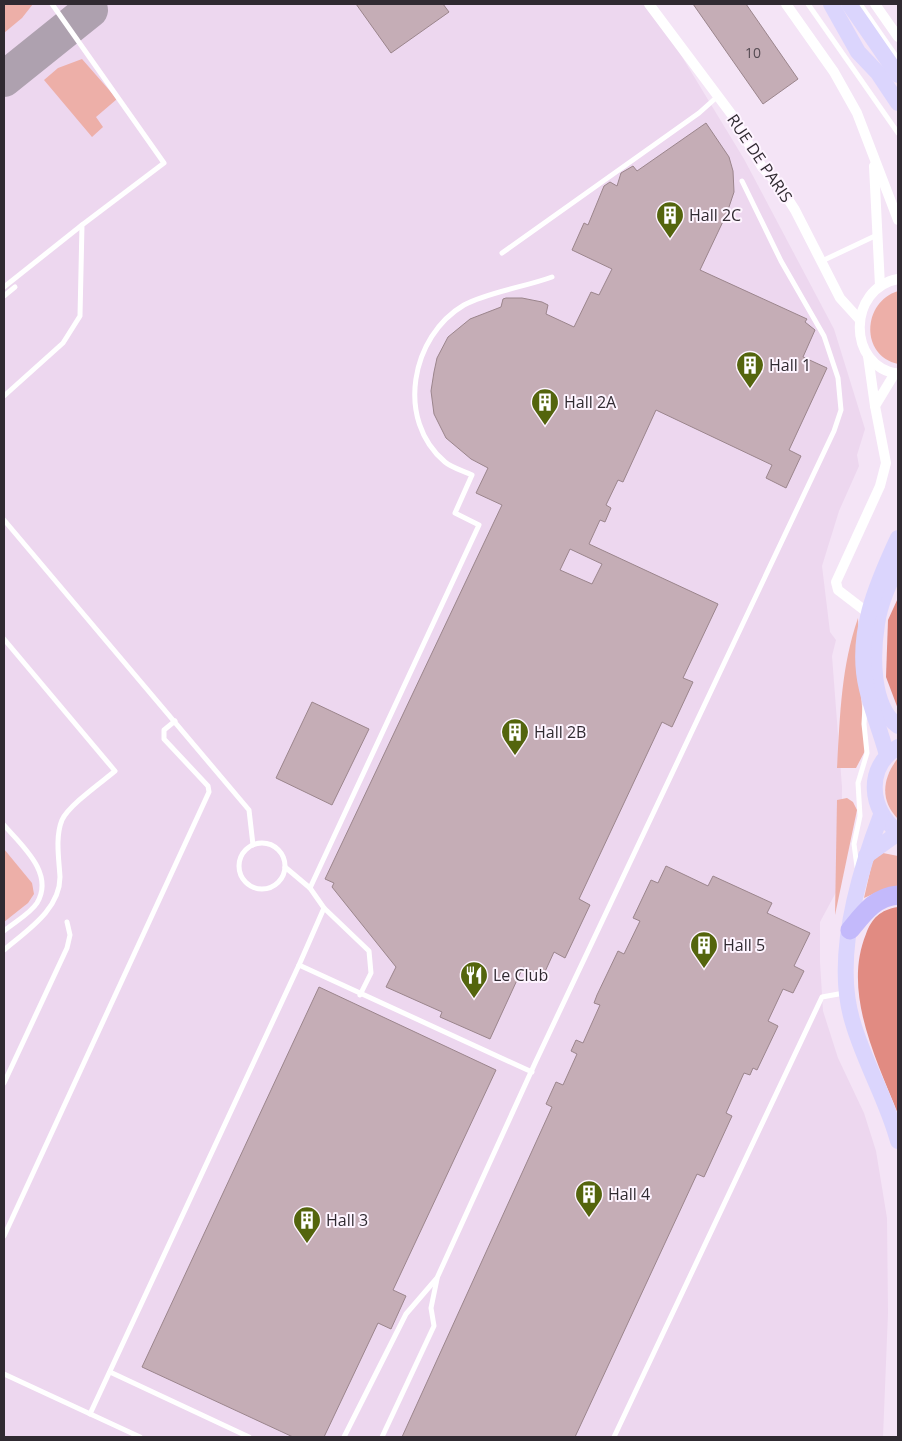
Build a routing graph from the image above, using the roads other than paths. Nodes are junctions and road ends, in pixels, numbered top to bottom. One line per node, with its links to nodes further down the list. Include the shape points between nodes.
1 (52, 4): 18 (lane, via 164,163)
2 (649, 4): 12 (street, RUE DE PARIS)
3 (786, 4): 15 (street, via 834,72 857,112)
4 (808, 4): 14 (lane)
5 (831, 4): 13 (main road, via 858,52 878,73)
6 (849, 4): 11 (main road)
7 (860, 4): 10 (lane)
8 (875, 4): 9 (street)
9 (898, 37)
10 (898, 59)
11 (898, 75)
12 (718, 96): 20 (lane, via 699,113); 21 (street, RUE DE PARIS, via 762,167 779,185 795,210)
13 (898, 103)
14 (898, 133)
15 (873, 155): 17 (street); 19 (street)
16 (742, 181): 59 (lane, via 781,261 824,336 838,378 841,410 834,431)
17 (898, 220)
18 (82, 226): 25 (lane); 31 (lane, via 80,316 64,343)
19 (879, 235): 21 (lane); 24 (street)
20 (502, 253)
21 (821, 262): 28 (street, RUE DE PARIS, via 840,298)
22 (552, 277): 49 (lane, via 465,305 440,324 424,352 414,400 418,420 430,445 446,463 472,475 455,513 479,525)
23 (898, 279): 24 (street)
24 (880, 286): 28 (street, via 863,306)
25 (4, 287)
26 (15, 287): 27 (lane)
27 (4, 296)
28 (859, 320): 29 (street, via 860,338)
29 (868, 356): 30 (street, via 880,367); 32 (street)
30 (897, 373): 32 (street)
31 (4, 396)
32 (875, 406): 36 (street, via 886,463 880,486 836,582 838,590)
33 (4, 520): 39 (lane)
34 (898, 538): 36 (main road)
35 (898, 565): 40 (main road, via 876,624 874,668 879,699 889,720)
36 (868, 613): 38 (main road, via 863,661)
37 (4, 639): 55 (lane, via 115,771 63,818 59,841 59,889 35,924)
38 (866, 688): 41 (main road); 48 (lane, via 864,724 867,754 858,783 860,816 854,844)
39 (175, 720): 45 (lane, via 249,810); 62 (lane, via 164,730 164,739 208,786 209,792)
40 (898, 726)
41 (893, 751): 42 (main road, via 878,768 874,784 875,800)
42 (881, 815): 44 (main road); 46 (main road)
43 (4, 825): 54 (lane, via 37,864 41,880 36,904)
44 (898, 832): 46 (main road)
45 (253, 845): 47 (lane, via 273,845 282,855); 47 (lane, via 247,848 240,860 240,873 247,883 259,888 272,887 281,879)
46 (866, 856): 48 (main road)
47 (285, 867): 49 (lane)
48 (859, 885): 53 (main road)
49 (310, 888): 51 (lane)
50 (898, 895): 53 (highway, via 887,896 873,904)
51 (324, 908): 56 (lane); 58 (lane, via 369,951 371,973)
52 (67, 922): 60 (lane, via 70,935 67,948)
53 (850, 930): 57 (main road)
54 (4, 931)
55 (4, 950)
56 (299, 965): 58 (lane); 64 (lane)
57 (847, 992): 61 (main road, via 853,1023); 71 (lane, via 822,998)
58 (360, 994): 59 (lane)
59 (532, 1072): 63 (lane)
60 (4, 1083)
61 (898, 1141)
62 (4, 1236)
63 (437, 1278): 69 (lane, via 406,1314); 70 (lane, via 431,1308 434,1326)
64 (110, 1372): 66 (lane); 68 (lane)
65 (4, 1374): 66 (lane)
66 (90, 1414): 67 (lane)
67 (140, 1437)
68 (249, 1437)
69 (344, 1437)
70 (382, 1437)
71 (614, 1437)

